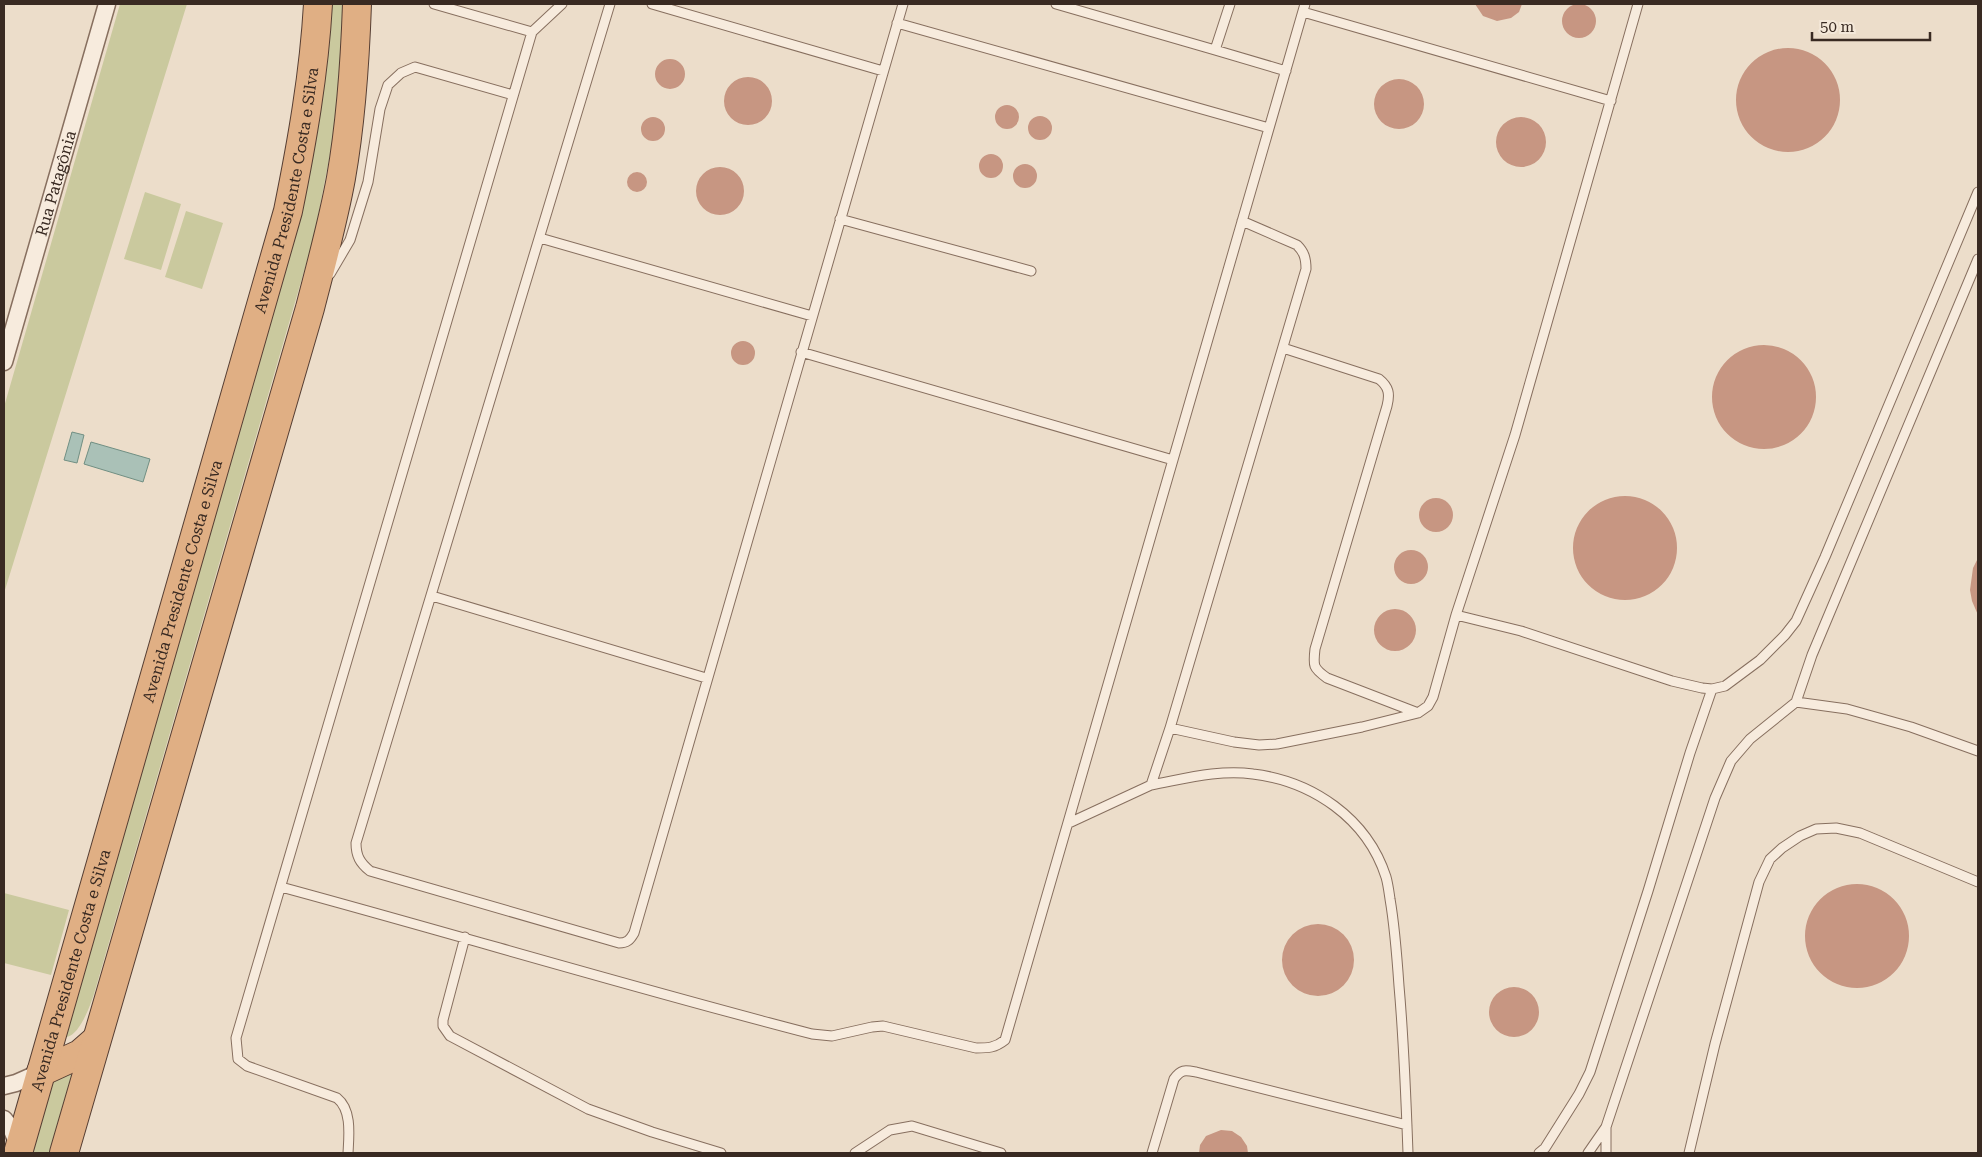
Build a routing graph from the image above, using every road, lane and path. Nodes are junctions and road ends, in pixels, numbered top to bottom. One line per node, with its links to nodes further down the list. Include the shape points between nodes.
1 (107, 4): 27 (street, Rua Patagônia)
2 (318, 4): 48 (highway, Avenida Presidente Costa e Silva, via 307,106 288,211)
3 (357, 4): 28 (highway, via 352,87 341,179)
4 (434, 4): 14 (lane)
5 (562, 4): 14 (lane)
6 (610, 4): 24 (lane)
7 (652, 4): 16 (lane)
8 (903, 4): 13 (lane)
9 (1056, 4): 15 (lane)
10 (1230, 4): 15 (lane)
11 (1638, 4): 19 (lane)
12 (1304, 8): 17 (lane); 19 (lane)
13 (897, 23): 16 (lane); 20 (lane)
14 (532, 32): 18 (lane)
15 (1215, 50): 17 (lane)
16 (883, 71): 22 (lane)
17 (1286, 71): 20 (lane)
18 (513, 95): 28 (lane, via 415,67 400,73 388,85 380,109 368,182 350,240); 45 (lane)
19 (1610, 101): 35 (lane, via 1514,435)
20 (1269, 128): 23 (lane)
21 (1978, 192): 37 (lane, via 1796,621 1760,660 1724,686)
22 (840, 219): 26 (lane); 29 (lane)
23 (1242, 222): 30 (lane, via 1297,245 1306,259 1306,269); 33 (lane)
24 (540, 238): 29 (lane); 34 (lane)
25 (1978, 259): 38 (lane, via 1812,655)
26 (1031, 271)
27 (11, 308): 32 (street, Rua Patagônia)
28 (310, 308): 47 (highway)
29 (812, 316): 31 (lane)
30 (1283, 348): 39 (lane, via 1379,379 1387,385 1390,395 1314,649 1314,663 1316,671 1327,678); 40 (lane)
31 (802, 352): 33 (lane); 36 (lane)
32 (4, 362)
33 (1173, 460): 43 (lane)
34 (432, 596): 36 (lane); 36 (lane, via 356,843 358,859 370,871 380,874 625,943 634,933)
35 (1456, 615): 37 (lane, via 1521,631 1672,681); 39 (lane, via 1433,697 1428,706)
36 (706, 678)
37 (1712, 689): 63 (lane, via 1590,1072 1580,1094)
38 (1796, 702): 41 (lane, via 1847,709); 52 (lane, via 1750,739 1731,762 1714,798)
39 (1418, 713): 40 (lane, via 1277,744 1234,742)
40 (1170, 728): 42 (lane)
41 (1978, 751)
42 (1151, 785): 43 (lane); 51 (lane, via 1216,773 1251,773 1286,780 1315,793 1343,812 1368,840 1386,877 1393,918)
43 (1069, 823): 46 (lane, via 1010,1028 1005,1040 988,1048 884,1026 832,1036 812,1034)
44 (1978, 882): 66 (lane, via 1860,833 1836,828 1816,829 1800,836 1770,859 1759,882)
45 (281, 887): 46 (lane); 53 (lane, via 236,1038 238,1059 247,1066 337,1098 346,1111)
46 (465, 937): 58 (lane, via 443,1020 450,1036 588,1109)
47 (96, 1040): 48 (highway, via 80,1054); 55 (highway)
48 (41, 1072): 49 (street); 54 (highway, Avenida Presidente Costa e Silva)
49 (4, 1086)
50 (4, 1119): 54 (street, via 11,1128)
51 (1407, 1125): 61 (lane, via 1183,1070 1174,1079); 62 (lane)
52 (1606, 1127): 64 (lane); 65 (lane)
53 (349, 1140): 56 (lane); 57 (lane)
54 (18, 1150)
55 (64, 1153)
56 (343, 1153)
57 (348, 1153)
58 (721, 1153)
59 (855, 1153): 60 (lane, via 890,1130 912,1126)
60 (1001, 1153)
61 (1152, 1153)
62 (1408, 1153)
63 (1539, 1153)
64 (1588, 1153)
65 (1606, 1153)
66 (1689, 1153)

